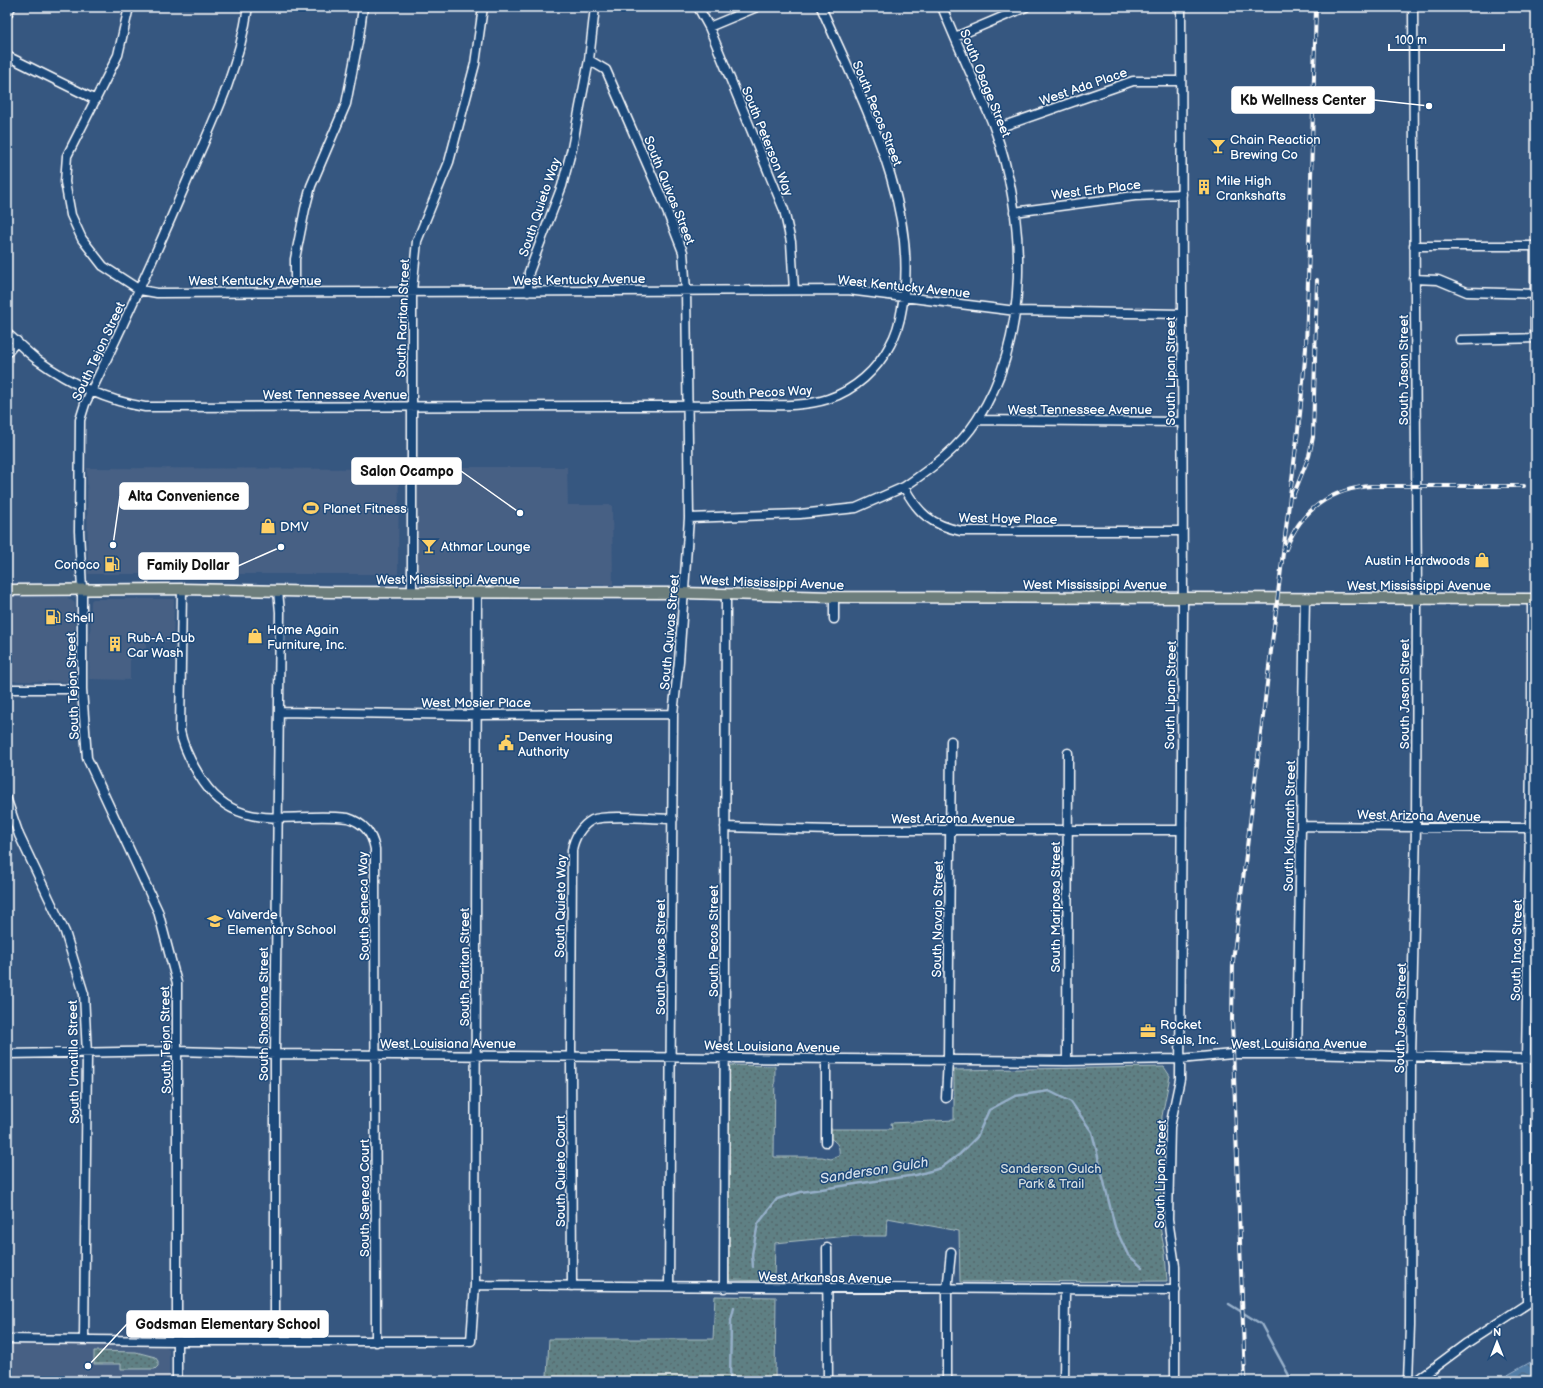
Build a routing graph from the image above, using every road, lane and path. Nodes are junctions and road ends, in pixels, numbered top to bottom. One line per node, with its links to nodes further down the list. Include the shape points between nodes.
1 (10, 7): 14 (street)
2 (130, 7): 20 (street, via 118,55)
3 (248, 7): 27 (street, South Tejon Street, via 239,52 223,100)
4 (363, 7): 30 (street, via 360,37 346,104 305,209 295,259)
5 (483, 7): 31 (street, South Raritan Street, via 475,64 449,162 417,242)
6 (595, 7): 18 (street)
7 (698, 7): 15 (street, South Peterson Way)
8 (757, 7): 15 (street)
9 (821, 7): 34 (street, South Pecos Street, via 884,154 903,230 906,266)
10 (942, 7): 16 (street, South Osage Street)
11 (1026, 7): 16 (street)
12 (1181, 7): 19 (street, South Lipan Street)
13 (1413, 7): 24 (street, South Jason Street)
14 (7, 15)
15 (709, 27): 29 (street, South Peterson Way, via 784,210 791,242)
16 (955, 37): 21 (street, South Osage Street)
17 (7, 56): 20 (street)
18 (589, 60): 28 (street, South Quivas Street, via 606,70 661,196 683,252); 32 (street, South Quieto Way, via 572,148 562,186 529,272)
19 (1181, 80): 21 (street, West Ada Place, via 1132,81); 22 (street, South Lipan Street)
20 (96, 100): 27 (street, West Kentucky Avenue, via 67,156 65,182 71,215 82,239 102,266)
21 (995, 129): 23 (street, South Osage Street)
22 (1182, 194): 23 (street, West Erb Place, via 1135,196); 36 (street, South Lipan Street)
23 (1014, 212): 35 (street, South Osage Street, via 1018,262)
24 (1414, 246): 25 (street); 26 (street, South Jason Street)
25 (1535, 246): 33 (street)
26 (1414, 279): 33 (street, via 1438,280 1467,292); 62 (street, South Jason Street)
27 (140, 290): 30 (street, West Kentucky Avenue, via 157,293); 43 (street, South Tejon Street)
28 (686, 290): 29 (street, West Kentucky Avenue); 32 (street, West Kentucky Avenue); 45 (street, South Quivas Street)
29 (794, 290): 34 (street, West Kentucky Avenue, via 848,290)
30 (295, 291): 31 (street, West Kentucky Avenue)
31 (412, 291): 32 (street, West Kentucky Avenue); 44 (street, South Raritan Street)
32 (528, 292)
33 (1535, 294): 38 (street)
34 (904, 298): 35 (street, West Kentucky Avenue); 42 (street, South Pecos Street, via 891,345 874,369)
35 (1016, 312): 36 (street, West Kentucky Avenue); 46 (street, South Osage Street, via 1003,366)
36 (1182, 314): 47 (street, South Lipan Street)
37 (7, 333): 40 (street, West Tennessee Avenue)
38 (1535, 338): 39 (street)
39 (1460, 340)
40 (17, 341): 41 (street); 43 (street, West Tennessee Avenue, via 37,360)
41 (7, 353)
42 (857, 384): 45 (street, South Pecos Way, via 828,399 804,404)
43 (92, 391): 44 (street, West Tennessee Avenue, via 116,401 145,407); 51 (street, South Tejon Street, via 80,420 79,531)
44 (412, 406): 45 (street, West Tennessee Avenue); 55 (street, South Raritan Street)
45 (687, 406): 49 (street, South Quivas Street)
46 (977, 420): 47 (street, West Tennessee Avenue); 48 (street, South Osage Street, via 946,456)
47 (1182, 422): 50 (street, South Lipan Street)
48 (904, 486): 49 (street, via 856,508 800,514); 50 (street, West Hoye Place, via 913,504 930,519 961,531)
49 (689, 518): 57 (street, South Quivas Street)
50 (1182, 531): 60 (street, South Lipan Street)
51 (82, 589): 52 (main road, West Mississippi Avenue); 53 (main road, West Mississippi Avenue); 66 (street, South Tejon Street)
52 (182, 589): 54 (main road, West Mississippi Avenue); 73 (street, South Seneca Way, via 179,719 183,744 203,782 217,799 230,809 246,815)
53 (7, 590)
54 (278, 592): 55 (main road, West Mississippi Avenue); 67 (street, South Shoshone Street)
55 (412, 592): 56 (main road, West Mississippi Avenue)
56 (477, 592): 57 (main road, West Mississippi Avenue); 69 (street, South Raritan Street)
57 (684, 593): 58 (main road, West Mississippi Avenue); 68 (street, South Quivas Street)
58 (726, 594): 59 (main road, West Mississippi Avenue); 76 (street, South Pecos Street)
59 (834, 597): 60 (main road, West Mississippi Avenue); 64 (street)
60 (1183, 597): 61 (main road, West Mississippi Avenue); 80 (street, South Lipan Street)
61 (1305, 598): 62 (main road, West Mississippi Avenue); 75 (street, South Kalamath Street)
62 (1417, 598): 63 (main road, West Mississippi Avenue); 77 (street, South Jason Street)
63 (1534, 599): 78 (street, South Inca Street)
64 (834, 619)
65 (7, 689): 66 (street)
66 (82, 689): 82 (street, South Tejon Street, via 88,758 158,911 177,983)
67 (279, 712): 69 (street, West Mosier Place); 73 (street, South Shoshone Street)
68 (673, 714): 69 (street, West Mosier Place); 74 (street, South Quivas Street)
69 (476, 715): 87 (street, South Raritan Street)
70 (951, 741): 79 (street, South Navajo Street)
71 (1068, 753): 81 (street, South Mariposa Street)
72 (7, 800): 84 (street, South Umatilla Street, via 19,835 65,932 84,994)
73 (277, 817): 85 (street, South Shoshone Street); 86 (street, South Seneca Way, via 348,818 366,828 373,840)
74 (673, 819): 89 (street, South Quieto Way, via 599,818 586,825 574,841); 90 (street, South Quivas Street)
75 (1301, 826): 77 (street, West Arizona Avenue); 88 (street, South Kalamath Street)
76 (725, 827): 79 (street, West Arizona Avenue); 91 (street, South Pecos Street)
77 (1416, 827): 78 (street, West Arizona Avenue); 92 (street, South Jason Street)
78 (1533, 828): 96 (street, South Inca Street)
79 (951, 830): 81 (street, West Arizona Avenue); 94 (street, South Navajo Street)
80 (1181, 830): 81 (street, West Arizona Avenue); 95 (street, South Lipan Street)
81 (1066, 831): 98 (street, South Mariposa Street)
82 (177, 1051): 84 (street, West Louisiana Avenue); 85 (street, West Louisiana Avenue); 115 (street, South Tejon Street)
83 (7, 1054): 84 (street, West Louisiana Avenue)
84 (87, 1054): 114 (street, South Umatilla Street)
85 (275, 1054): 86 (street, West Louisiana Avenue); 116 (street, South Shoshone Street)
86 (376, 1054): 87 (street, West Louisiana Avenue); 117 (street, South Seneca Court)
87 (476, 1054): 89 (street, West Louisiana Avenue); 103 (street, South Raritan Street)
88 (1297, 1054): 92 (street, West Louisiana Avenue); 95 (street, West Louisiana Avenue, via 1232,1054)
89 (571, 1056): 90 (street, West Louisiana Avenue); 104 (street, South Quieto Court)
90 (671, 1057): 91 (street, West Louisiana Avenue); 105 (street, South Quivas Street)
91 (724, 1057): 93 (street, West Louisiana Avenue); 106 (street, South Pecos Street)
92 (1411, 1057): 96 (street, West Louisiana Avenue); 123 (street, South Jason Street)
93 (826, 1058): 94 (street, West Louisiana Avenue); 100 (street)
94 (948, 1059): 98 (street, West Louisiana Avenue); 99 (street, South Navajo Street)
95 (1180, 1059): 98 (street, West Louisiana Avenue); 108 (street, South Lipan Street, via 1180,1079 1170,1134 1168,1219)
96 (1526, 1059): 97 (street, West Louisiana Avenue); 112 (street, South Inca Street)
97 (1536, 1059)
98 (1067, 1061)
99 (946, 1098)
100 (826, 1142)
101 (827, 1248): 107 (street)
102 (951, 1252): 109 (street)
103 (474, 1285): 104 (street, West Arkansas Avenue); 117 (street, South Raritan Street, via 471,1341)
104 (572, 1286): 105 (street, West Arkansas Avenue)
105 (669, 1286): 106 (street, West Arkansas Avenue)
106 (724, 1288): 107 (street, West Arkansas Avenue)
107 (827, 1289): 109 (street, West Arkansas Avenue); 119 (street)
108 (1176, 1290): 110 (street, West Arkansas Avenue); 122 (street, South Lipan Street)
109 (947, 1291): 110 (street, West Arkansas Avenue); 120 (street)
110 (1065, 1291): 121 (street)
111 (1536, 1298): 112 (street)
112 (1527, 1302): 124 (street)
113 (7, 1339): 114 (street)
114 (84, 1340): 115 (street)
115 (177, 1341): 116 (street); 118 (street, South Tejon Street)
116 (275, 1341): 117 (street)
117 (376, 1342)
118 (177, 1381)
119 (828, 1381)
120 (947, 1381)
121 (1064, 1381)
122 (1175, 1381)
123 (1408, 1381)
124 (1416, 1381)

